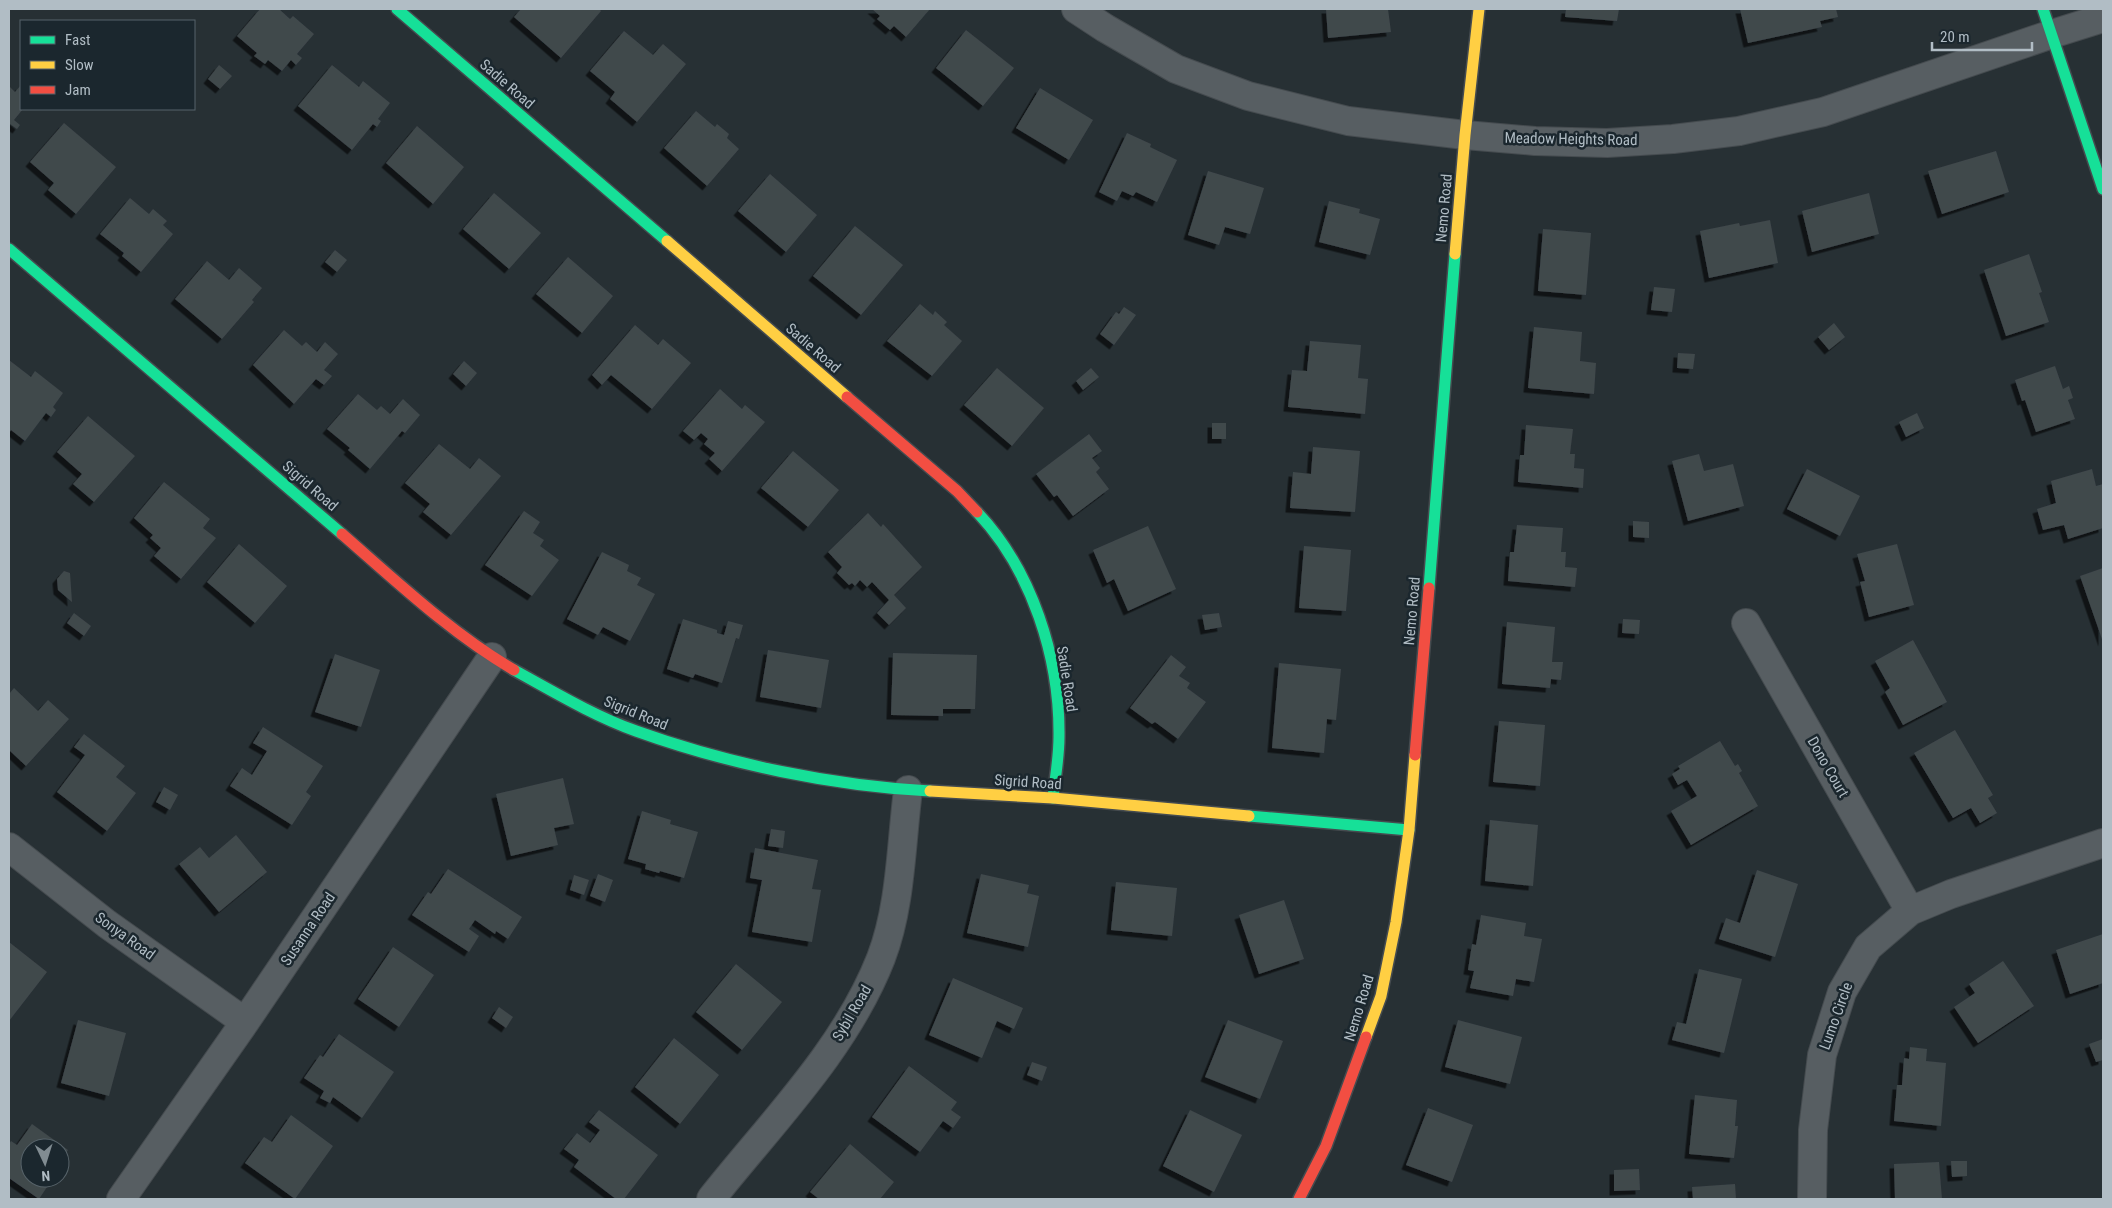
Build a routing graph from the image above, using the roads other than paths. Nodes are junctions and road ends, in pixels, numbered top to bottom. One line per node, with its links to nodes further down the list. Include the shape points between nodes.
1 (397, 9): 12 (street, Sadie Road, via 957,492 999,538 1024,582 1044,635 1055,681 1060,730)
2 (1076, 9): 6 (street, Meadow Heights Road, via 1176,69 1248,96 1348,121)
3 (1478, 9): 6 (street, Nemo Road)
4 (2103, 18): 5 (street, Meadow Heights Road)
5 (2047, 21): 6 (street, Meadow Heights Road, via 1822,112 1739,131 1607,143); 7 (street)
6 (1465, 135): 13 (street, Nemo Road)
7 (2103, 189)
8 (9, 249): 10 (street, Sigrid Road, via 420,601)
9 (1746, 623): 16 (street, Dono Court)
10 (492, 657): 11 (street, Sigrid Road, via 572,702 635,731 778,772); 17 (street, Susanna Road)
11 (908, 790): 12 (street, Sigrid Road); 19 (street, Sybil Road, via 895,905 881,957 862,1001 826,1057)
12 (1054, 798): 13 (street, Sigrid Road)
13 (1409, 830): 20 (street, Nemo Road, via 1381,996 1326,1146)
14 (2103, 843): 16 (street, Lumo Circle)
15 (9, 847): 17 (street, Sonya Road, via 107,924)
16 (1910, 911): 21 (street, Lumo Circle, via 1868,947 1842,992 1822,1055 1813,1130)
17 (245, 1022): 18 (street, Susanna Road)
18 (121, 1199)
19 (711, 1199)
20 (1299, 1199)
21 (1812, 1199)

